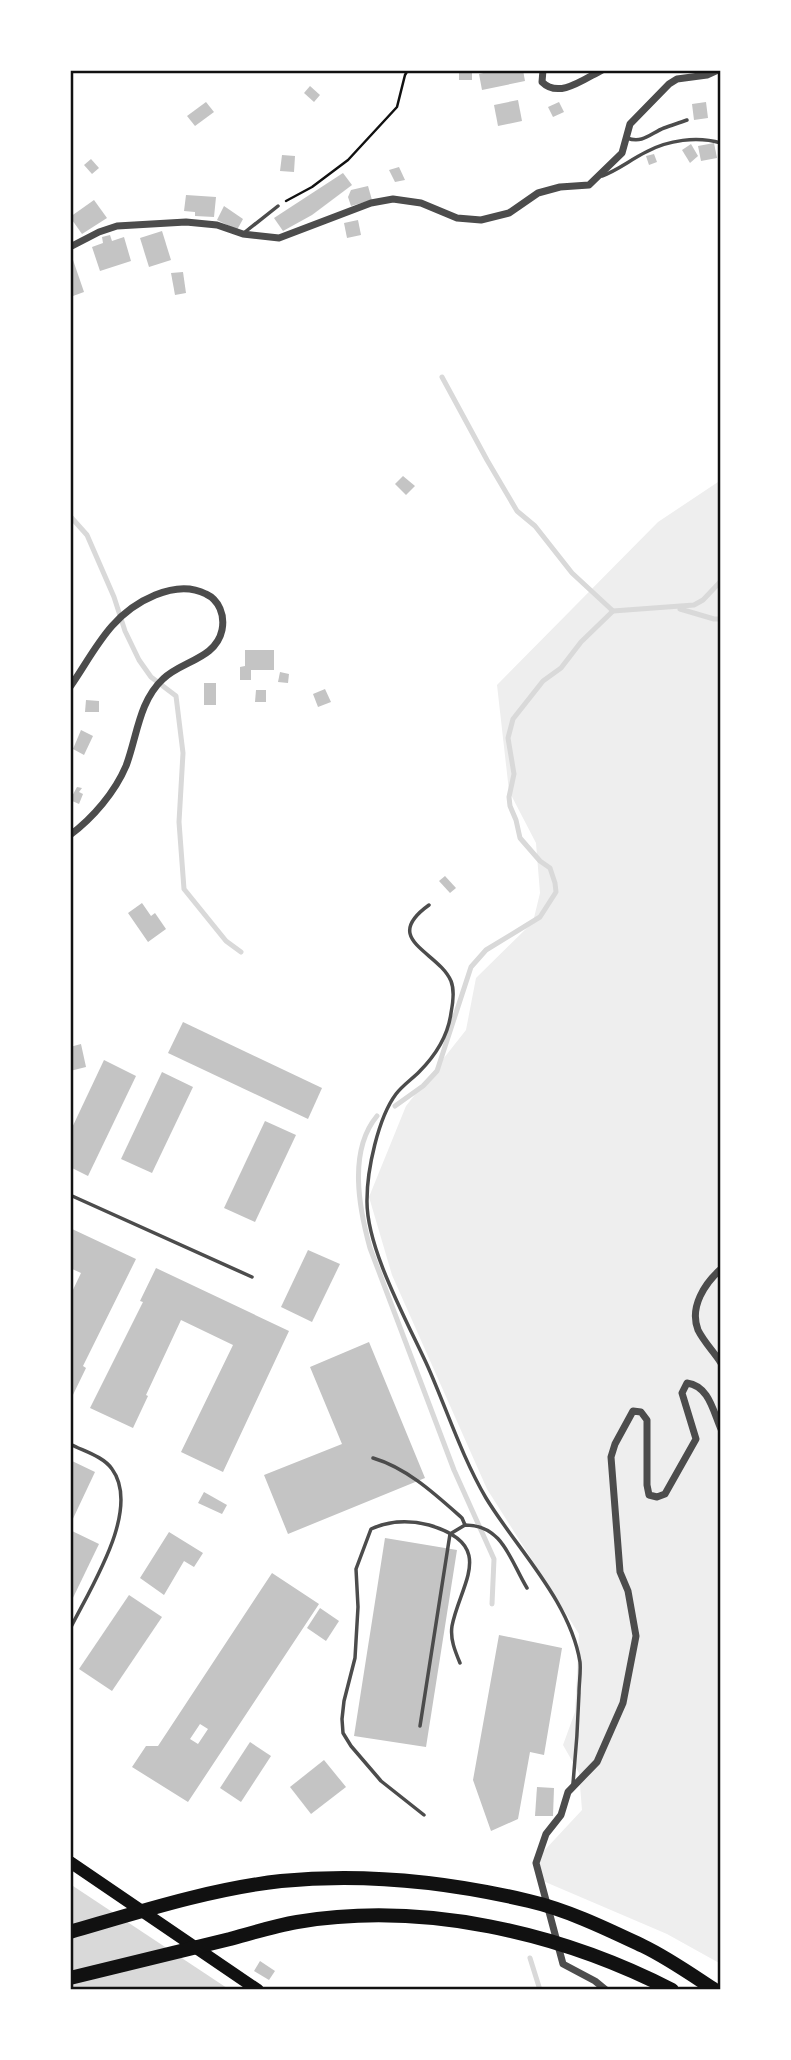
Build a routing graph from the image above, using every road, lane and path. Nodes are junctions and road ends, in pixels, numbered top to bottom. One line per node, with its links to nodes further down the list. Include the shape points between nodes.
1 (408, 70): 9 (path, via 397,107 348,160)
2 (543, 70): 3 (street, via 542,82 547,87 565,89)
3 (602, 70)
4 (718, 70): 6 (street, via 669,84 630,124)
5 (687, 121): 6 (lane, via 636,141)
6 (628, 138): 8 (street, via 622,153)
7 (721, 143): 8 (lane, via 690,139 647,151)
8 (600, 176): 10 (street, via 589,185 538,193 509,213 481,220 457,218 421,203 393,199 279,238)
9 (278, 206): 10 (lane)
10 (243, 234): 11 (street, via 186,222 117,226)
11 (70, 246)
12 (70, 687): 13 (street, via 112,625 144,600 189,588 216,600 223,629 217,642 192,663 163,678 145,704 117,784)
13 (70, 835)
14 (429, 905): 27 (lane, via 411,920 410,933 450,979 450,1022 433,1056 388,1107 369,1175 368,1216 409,1329 480,1485 566,1618 580,1662)
15 (70, 1195): 17 (lane)
16 (721, 1269): 18 (street, via 708,1280 696,1311 697,1327)
17 (252, 1277)
18 (721, 1363)
19 (721, 1429): 27 (street, via 705,1391 687,1383 682,1393 696,1439 670,1488 657,1497 649,1495 647,1485 647,1420 641,1412 633,1412 615,1444 611,1457 620,1572 636,1636 623,1703 597,1762)
20 (70, 1444): 24 (lane, via 105,1461 121,1489 121,1503 109,1549)
21 (373, 1458): 22 (lane, via 398,1467)
22 (465, 1525): 23 (lane, via 488,1528 495,1534); 26 (lane, via 450,1534)
23 (527, 1588)
24 (70, 1629)
25 (460, 1663): 28 (lane, via 452,1627 470,1574 468,1552 440,1528 421,1523 384,1523 371,1529 356,1569 355,1658 344,1701 343,1733 381,1781)
26 (420, 1726)
27 (573, 1787): 33 (street, via 561,1815 546,1834 536,1863 563,1964)
28 (424, 1815)
29 (70, 1863): 32 (main road)
30 (70, 1932): 35 (highway, via 230,1889 283,1881 426,1882 531,1901 596,1924 646,1947)
31 (70, 1978): 34 (highway, via 278,1926 381,1916 447,1920 512,1931 603,1959)
32 (258, 1990)
33 (606, 1990)
34 (672, 1990)
35 (715, 1990)

